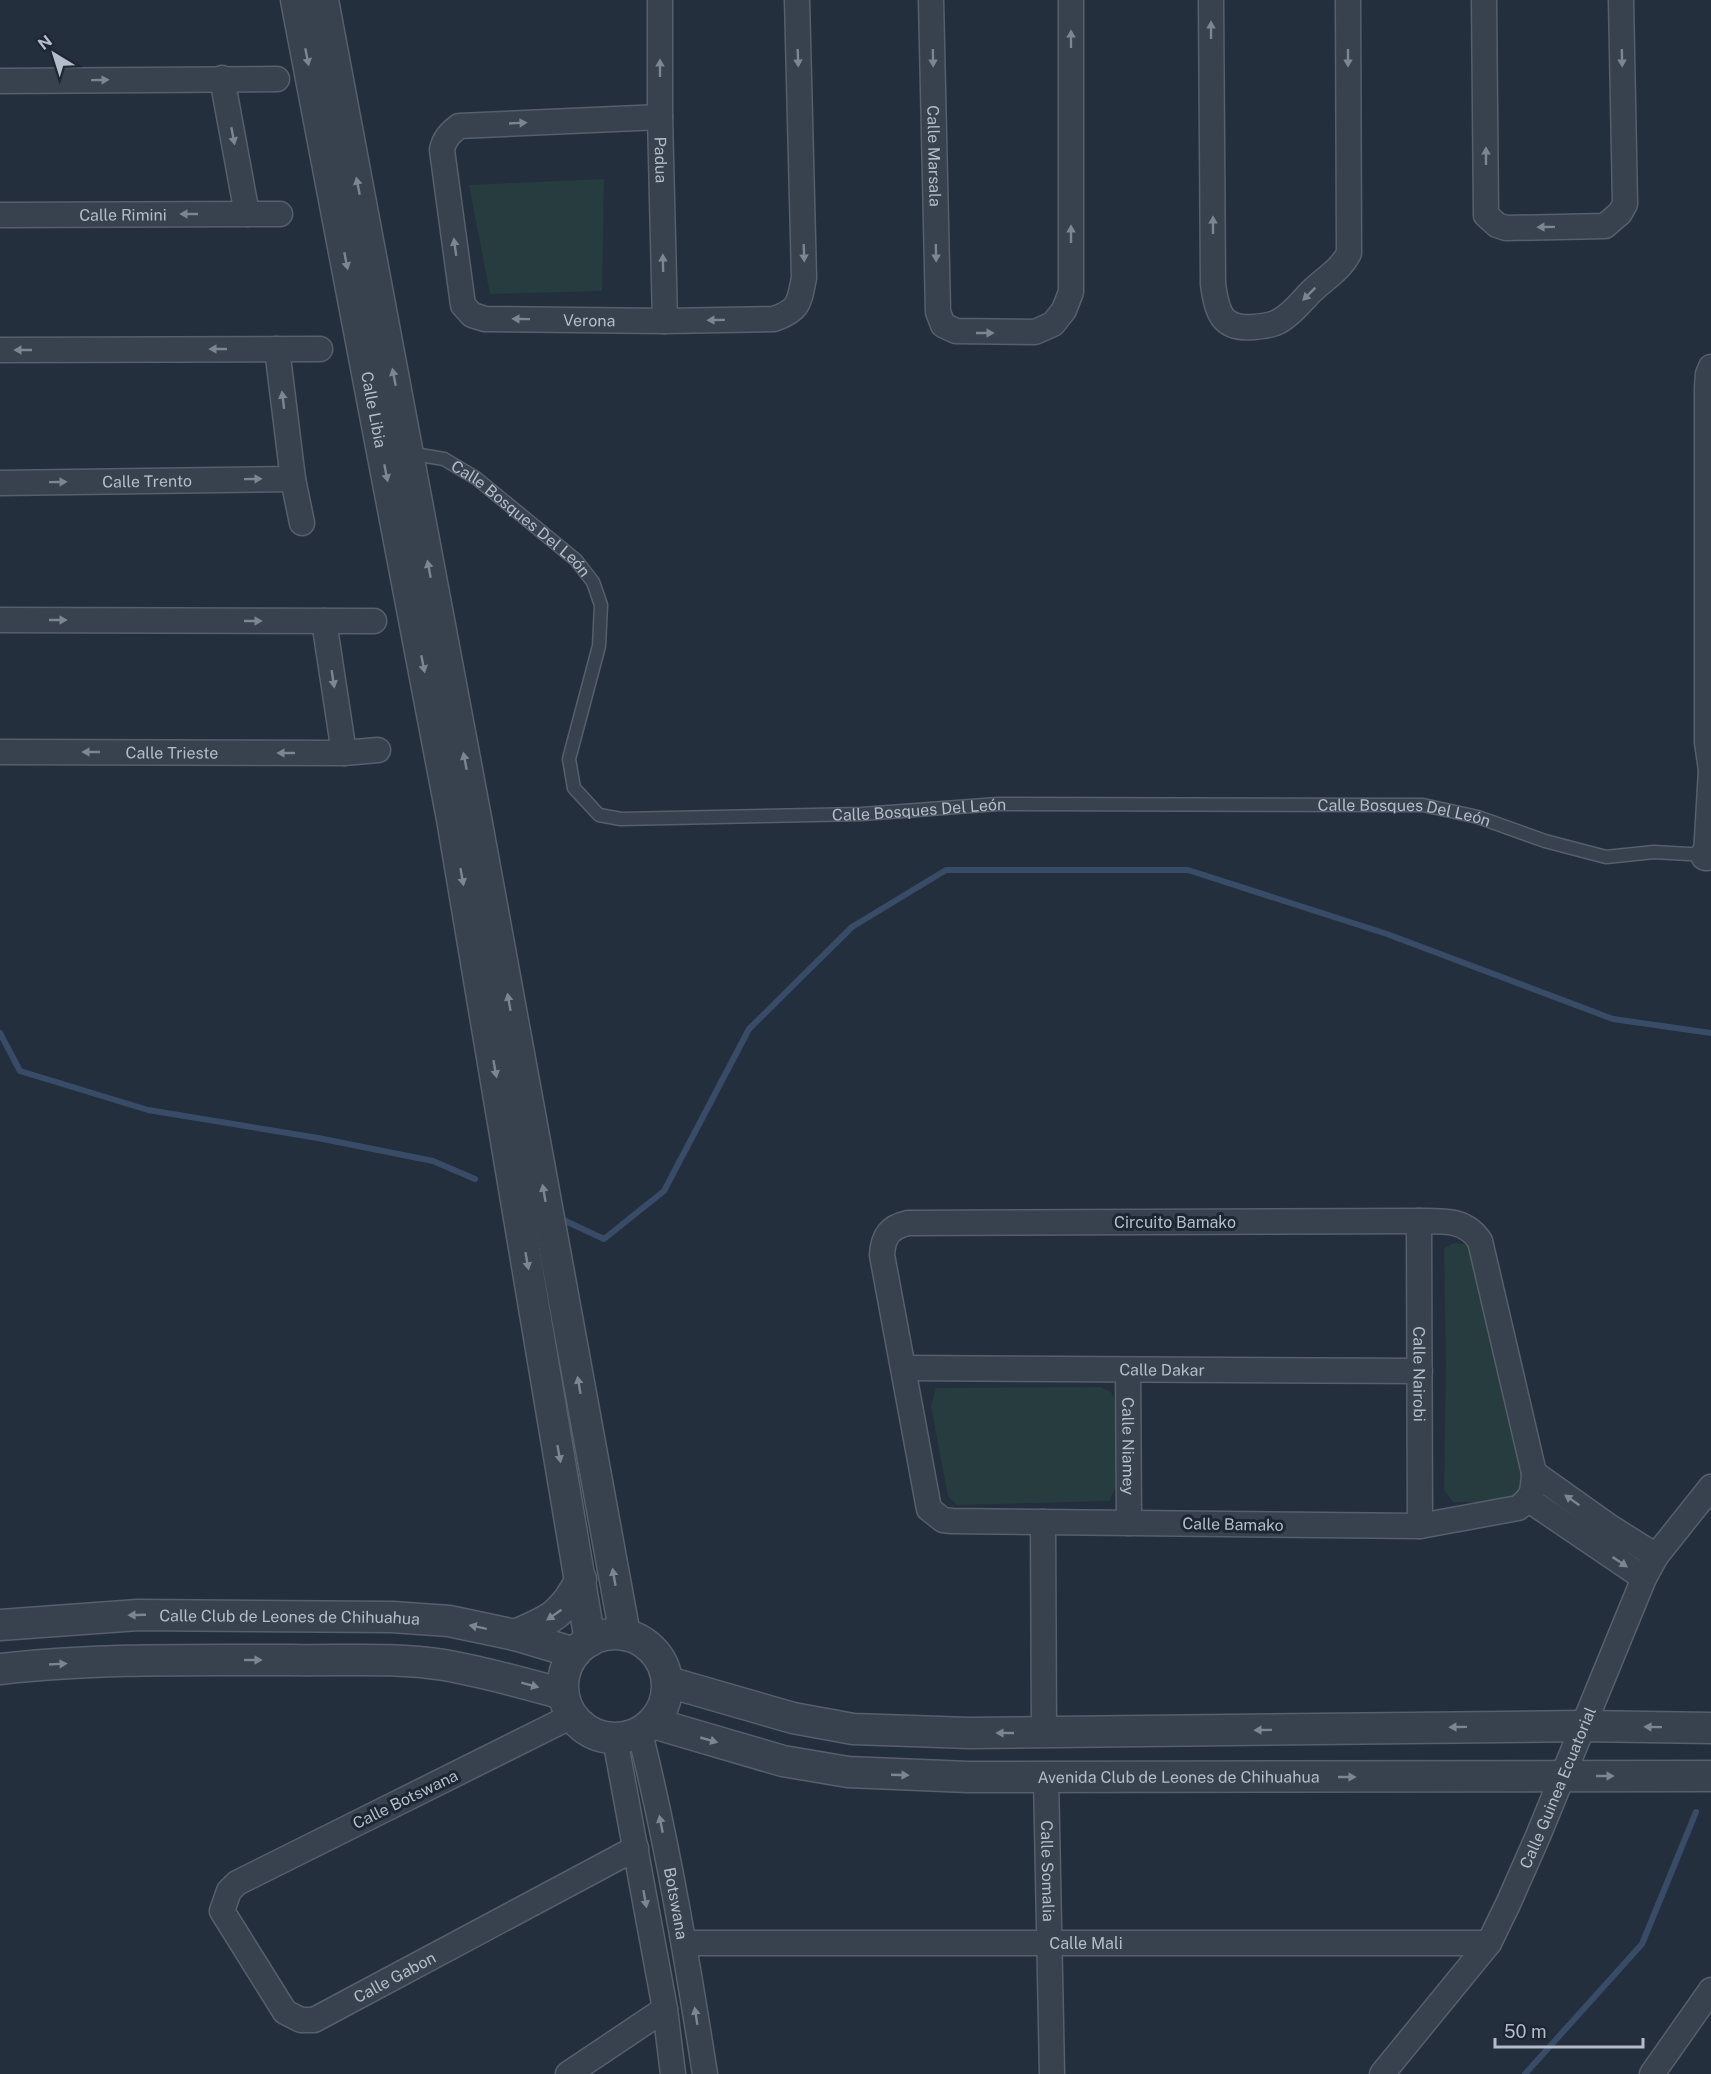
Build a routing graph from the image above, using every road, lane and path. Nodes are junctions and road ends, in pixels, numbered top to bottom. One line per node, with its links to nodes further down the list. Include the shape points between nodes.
1 (296, 0): 34 (street, Calle Libia, one-way to 34)
2 (323, 0): 23 (street, Calle Libia, one-way to 2)
3 (660, 0): 14 (street, Padua, one-way to 3)
4 (797, 0): 18 (street, Verona, one-way to 18, via 804,278 799,301 790,313 774,319)
5 (932, 0): 6 (street, Calle Marsala, one-way to 6, via 938,312 943,325 956,331 1035,332 1053,324 1071,292)
6 (1071, 0)
7 (1211, 0): 8 (street, one-way to 7, via 1349,253 1343,265 1286,317 1270,325 1239,328 1222,316 1213,284)
8 (1348, 0)
9 (1484, 0): 10 (street, one-way to 9, via 1625,204 1605,226 1506,228 1486,215)
10 (1621, 0)
11 (222, 78): 12 (street); 13 (street, one-way to 11); 15 (street, one-way to 15)
12 (277, 79)
13 (0, 81)
14 (660, 117): 18 (street, Padua, one-way to 14); 18 (street, Verona, one-way to 14, via 485,319 472,315 463,305 442,150 450,133 459,126)
15 (247, 214): 16 (street, Calle Rimini); 17 (street, Calle Rimini, one-way to 17)
16 (280, 214)
17 (0, 215)
18 (665, 321)
19 (277, 349): 20 (street); 21 (street, one-way to 21); 24 (street, one-way to 19)
20 (320, 349)
21 (0, 350)
22 (1711, 367): 33 (street, via 1707,387 1707,742)
23 (408, 452): 34 (street, Calle Libia, one-way to 23); 35 (lane, Calle Bosques Del León, via 444,459 476,478 576,560 593,582 601,605 599,646 569,759 574,788 599,815 621,819 862,814 998,804 1423,805 1478,817 1545,842 1606,857 1654,852)
24 (293, 479): 25 (street, Calle Trento, one-way to 24); 26 (street)
25 (0, 483)
26 (302, 523)
27 (0, 620): 28 (street, one-way to 28)
28 (324, 621): 29 (street); 32 (street, one-way to 32)
29 (374, 621)
30 (378, 750): 32 (street, Calle Trieste)
31 (0, 752): 32 (street, Calle Trieste, one-way to 31)
32 (344, 753)
33 (1711, 770): 35 (street)
34 (464, 819): 49 (street, one-way to 49); 52 (street, one-way to 34)
35 (1708, 854)
36 (1419, 1221): 37 (street, Circuito Bamako, via 908,1223 897,1225); 40 (street, Calle Nairobi); 41 (street, Circuito Bamako, via 1452,1221 1475,1232 1480,1240)
37 (888, 1233): 38 (street, Calle Bamako, via 882,1255)
38 (904, 1368): 39 (street, Calle Dakar); 44 (street, Calle Bamako, via 929,1509 943,1520)
39 (1128, 1370): 40 (street, Calle Dakar); 45 (street, Calle Niamey)
40 (1420, 1371): 46 (street, Calle Nairobi)
41 (1534, 1473): 43 (street); 47 (street, one-way to 41)
42 (1711, 1487): 47 (street, Calle Guinea Ecuatorial)
43 (1529, 1500): 46 (street, Calle Bamako, via 1518,1508); 48 (street, one-way to 48)
44 (1043, 1522): 45 (street, Calle Bamako); 60 (street)
45 (1129, 1523): 46 (street, Calle Bamako)
46 (1420, 1526)
47 (1656, 1556): 48 (street, Calle Guinea Ecuatorial)
48 (1644, 1578): 57 (street, Calle Guinea Ecuatorial)
49 (581, 1579): 51 (street, one-way to 51, via 564,1608); 53 (street)
50 (0, 1625): 51 (street, Calle Club de Leones de Chihuahua, one-way to 50, via 449,1621 392,1617 138,1615)
51 (514, 1635): 53 (street, Calle Club de Leones de Chihuahua)
52 (625, 1635): 53 (street, via 607,1635); 55 (street, via 641,1640 654,1651 664,1665)
53 (583, 1647): 56 (street, via 568,1665 563,1679)
54 (0, 1669): 56 (street, one-way to 56, via 139,1659 390,1661 443,1665 503,1678)
55 (668, 1682): 59 (street, via 665,1704); 60 (street, one-way to 55, via 853,1729 793,1718)
56 (568, 1705): 59 (street, via 584,1728 599,1736); 65 (street, Calle Botswana)
57 (1584, 1726): 58 (street, one-way to 57); 60 (street, one-way to 60); 61 (street, Calle Guinea Ecuatorial)
58 (1711, 1728)
59 (636, 1731): 63 (street, Avenida Club de Leones de Chihuahua, one-way to 63, via 848,1772); 64 (street, Botswana); 66 (street, Botswana, one-way to 59, via 653,1786)
60 (1044, 1733)
61 (1562, 1776): 62 (street, Avenida Club de Leones de Chihuahua, one-way to 62); 63 (street, Avenida Club de Leones de Chihuahua, one-way to 61); 67 (street, Calle Guinea Ecuatorial)
62 (1711, 1776)
63 (1046, 1777): 68 (street, Calle Somalia)
64 (636, 1848): 65 (street, Calle Gabon, via 314,2020 302,2020 285,2012 222,1911 229,1891); 70 (street, Botswana, one-way to 70)
65 (237, 1883)
66 (684, 1943): 68 (street, Calle Mali); 73 (street, Botswana, one-way to 66)
67 (1489, 1943): 68 (street, Calle Mali); 75 (street, Calle Guinea Ecuatorial)
68 (1050, 1944): 74 (street, Calle Somalia)
69 (1711, 1990): 76 (street)
70 (665, 2009): 71 (street); 72 (street, Botswana)
71 (568, 2074)
72 (673, 2074)
73 (705, 2074)
74 (1052, 2074)
75 (1382, 2074)
76 (1652, 2074)

